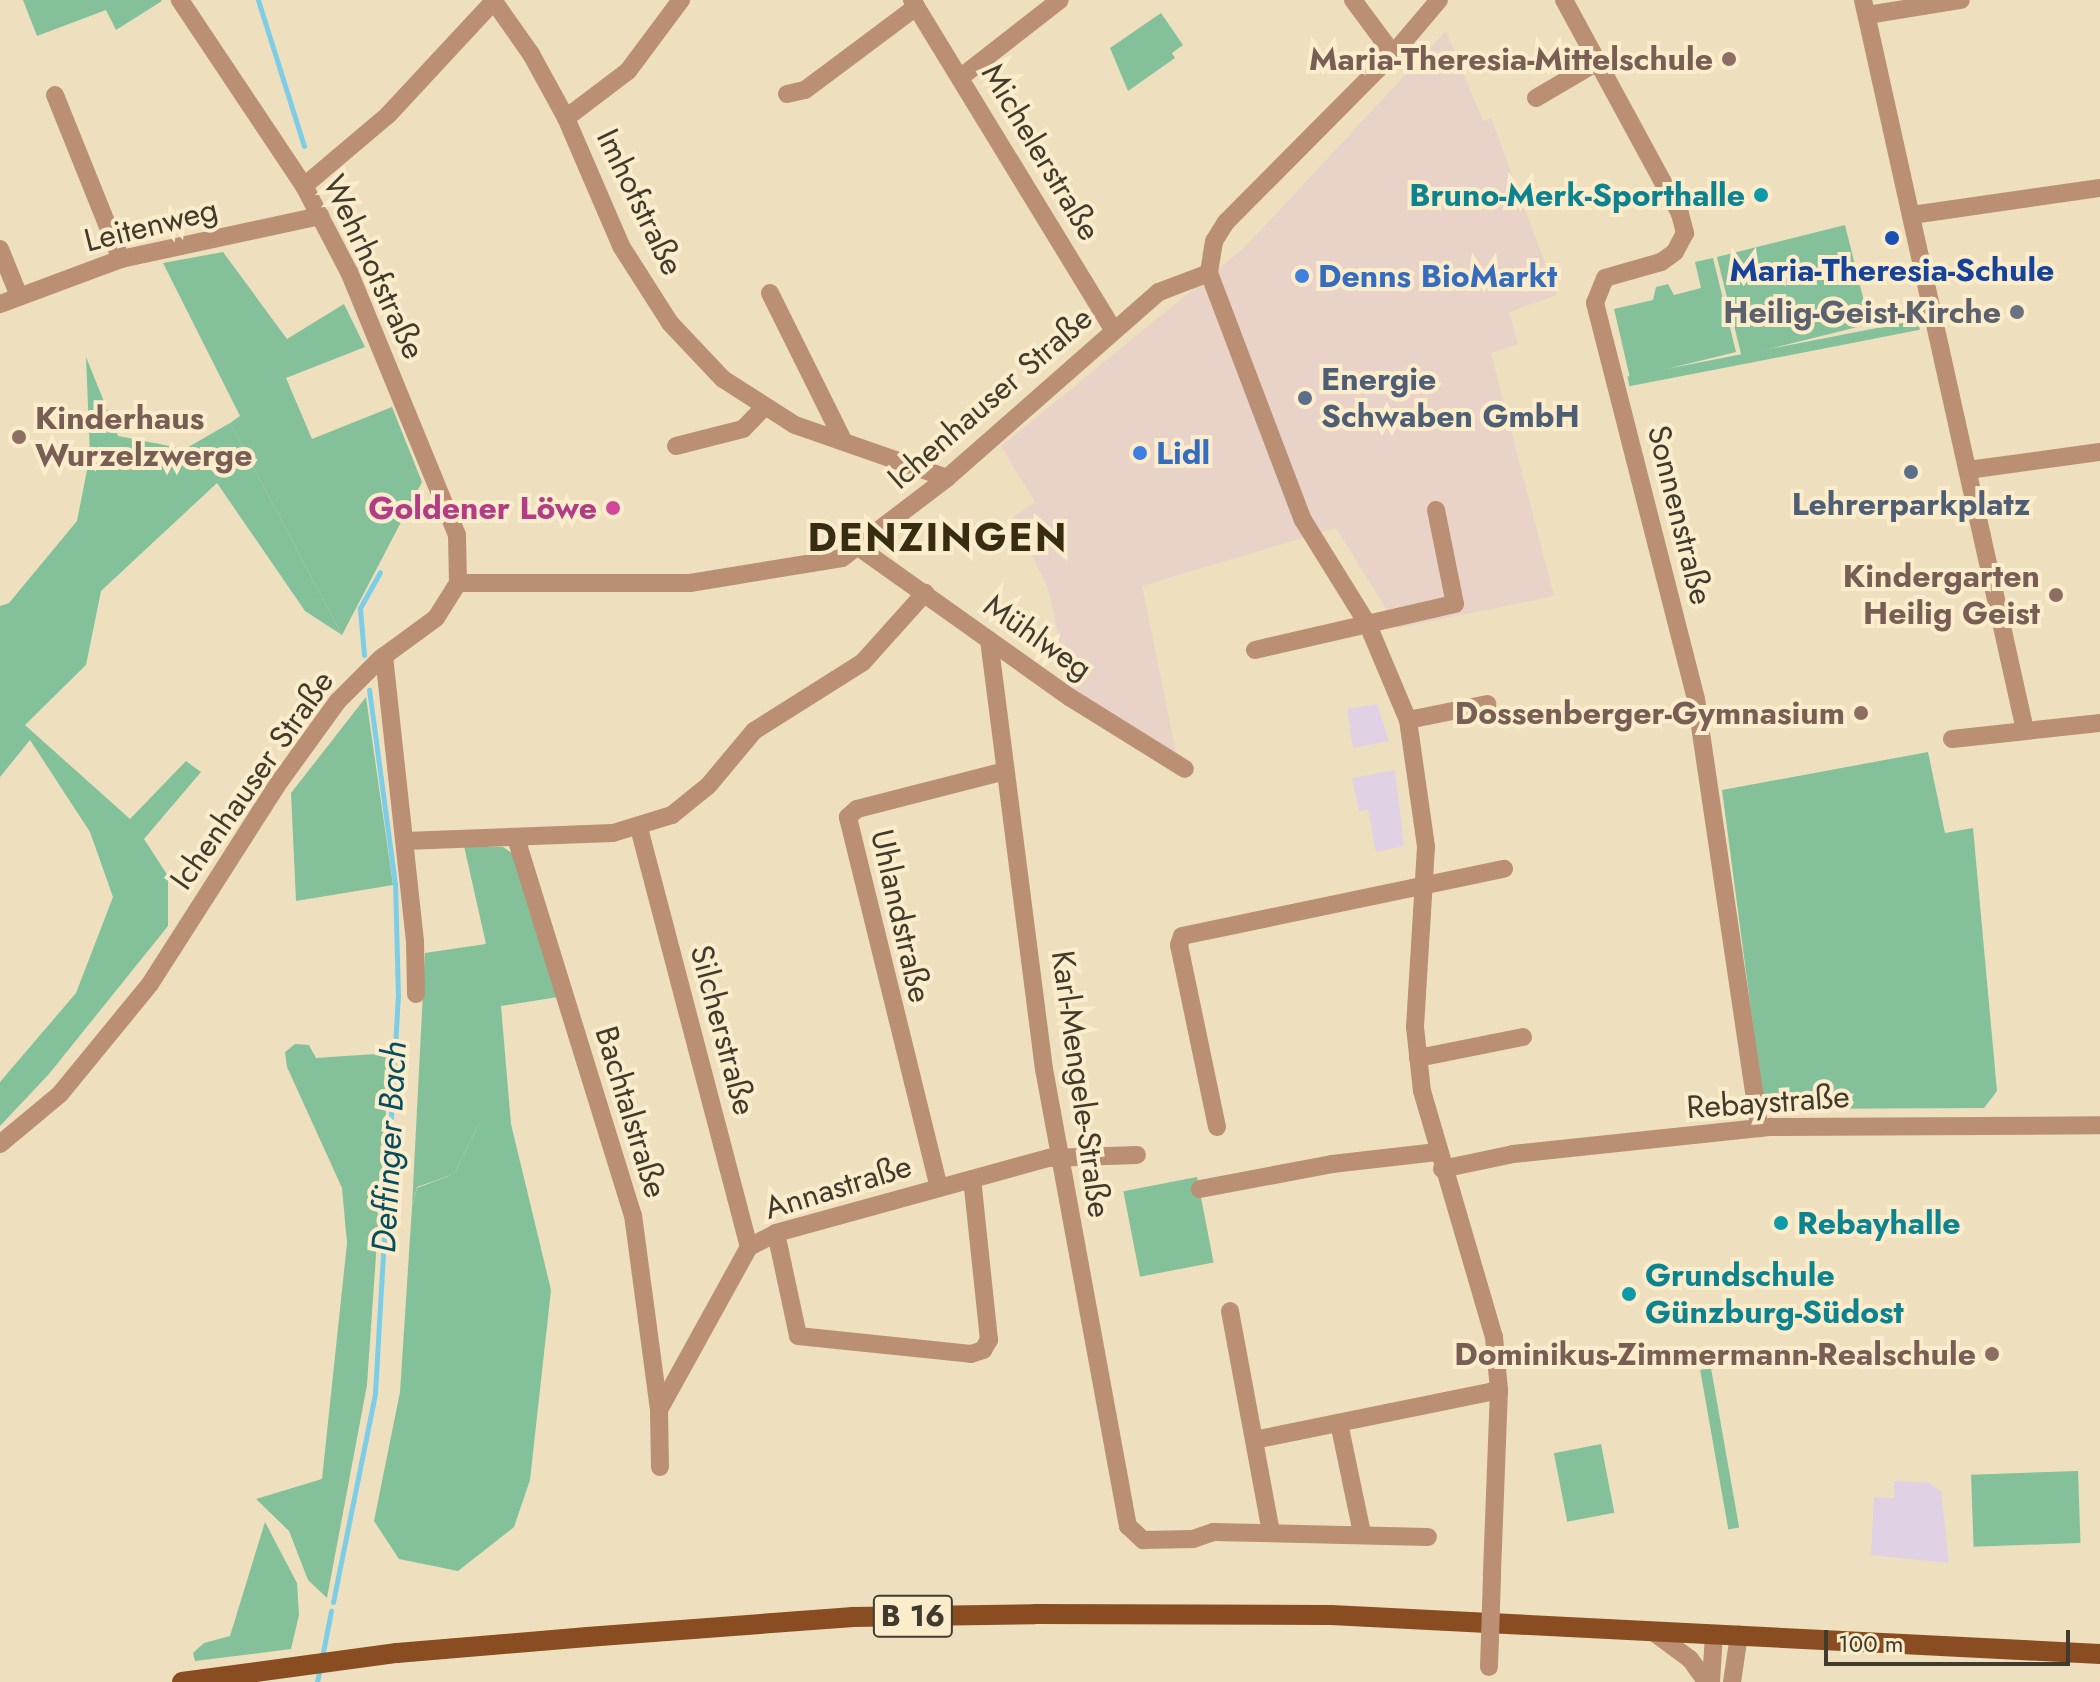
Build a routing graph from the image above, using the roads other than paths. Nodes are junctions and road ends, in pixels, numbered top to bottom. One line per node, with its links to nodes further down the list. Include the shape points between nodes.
1 (180, 0): 18 (street, Wehrhofstraße)
2 (681, 0): 17 (street, via 628,71)
3 (1060, 0): 13 (street)
4 (1353, 0): 11 (street)
5 (1439, 0): 11 (street)
6 (1564, 0): 12 (street, Sonnenstraße)
7 (1961, 0): 10 (street)
8 (493, 1): 17 (street, Imhofstraße, via 531,54); 18 (street, via 388,115)
9 (914, 4): 13 (street, Michelerstraße); 14 (street, Michelerstraße, via 805,90)
10 (1865, 8): 20 (street)
11 (1393, 54): 24 (street, via 1226,222 1214,241)
12 (1599, 61): 16 (street); 60 (street, Sonnenstraße, via 1680,214 1685,233 1675,252 1661,262 1605,278 1595,303 1696,699)
13 (961, 77): 28 (street, Michelerstraße)
14 (787, 94)
15 (55, 95): 23 (street)
16 (1536, 98)
17 (566, 118): 29 (street, Imhofstraße, via 621,246 670,323 723,379)
18 (304, 186): 21 (street, Wehrhofstraße)
19 (2100, 188): 20 (street)
20 (1912, 215): 33 (street)
21 (320, 216): 23 (street, Leitenweg); 37 (street, Wehrhofstraße, via 376,333 453,524 462,559)
22 (0, 249): 26 (street)
23 (121, 259): 26 (street, Leitenweg)
24 (1209, 273): 28 (street, Ichenhauser Straße, via 1159,292); 39 (street, via 1303,520)
25 (770, 293): 30 (street)
26 (19, 296): 27 (street, Leitenweg)
27 (0, 304)
28 (1113, 329): 34 (street, Ichenhauser Straße)
29 (763, 408): 30 (street, Imhofstraße); 31 (street, via 743,429)
30 (843, 440): 34 (street, Imhofstraße)
31 (676, 446)
32 (2100, 452): 33 (street)
33 (1968, 470): 46 (street)
34 (947, 478): 36 (street, Ichenhauser Straße)
35 (1436, 510): 39 (street, via 1455,604)
36 (861, 549): 37 (street, Ichenhauser Straße, via 823,563 690,583); 38 (street, Mühlweg)
37 (458, 583): 42 (street, Ichenhauser Straße, via 436,618)
38 (925, 593): 40 (street, Mühlweg); 50 (street, via 863,662 754,731 691,802)
39 (1368, 625): 41 (street); 44 (street)
40 (989, 640): 48 (street, Mühlweg); 49 (street, Karl-Mengele-Straße)
41 (1255, 650)
42 (382, 658): 52 (street); 61 (street, Ichenhauser Straße, via 295,759 150,984 60,1094)
43 (1487, 704): 44 (street)
44 (1408, 720): 54 (street, via 1423,810)
45 (2100, 723): 46 (street)
46 (2025, 730): 47 (street)
47 (1952, 739)
48 (1185, 769)
49 (1005, 771): 63 (street, Karl-Mengele-Straße); 66 (street, Uhlandstraße, via 857,809 848,817)
50 (639, 828): 51 (street); 69 (street, Silcherstraße)
51 (516, 838): 52 (street); 72 (street, Bachtalstraße, via 633,1215)
52 (405, 841): 55 (street)
53 (1504, 869): 54 (street)
54 (1425, 883): 57 (street); 59 (street, via 1182,936 1179,945)
55 (416, 994)
56 (1523, 1037): 57 (street)
57 (1418, 1058): 64 (street)
58 (2100, 1125): 60 (street, Rebaystraße)
59 (1217, 1127)
60 (1759, 1128): 64 (street, Rebaystraße)
61 (0, 1144)
62 (1137, 1155): 63 (street, Annastraße)
63 (1059, 1158): 65 (street, Annastraße); 76 (street, Karl-Mengele-Straße, via 1132,1534 1143,1540)
64 (1440, 1161): 67 (street, Rebaystraße, via 1332,1164); 71 (street, via 1485,1298)
65 (972, 1179): 66 (street, Annastraße); 68 (street, via 989,1340 983,1350 971,1354 798,1336)
66 (939, 1188): 68 (street, Annastraße)
67 (1200, 1189)
68 (776, 1233): 69 (street, Annastraße)
69 (749, 1247): 72 (street, Annastraße)
70 (1230, 1311): 74 (street)
71 (1499, 1390): 73 (street); 83 (street, bridge)
72 (659, 1410): 75 (street, Annastraße)
73 (1339, 1423): 74 (street); 77 (street)
74 (1254, 1440): 76 (street)
75 (660, 1467)
76 (1271, 1532): 77 (street)
77 (1362, 1533): 78 (street)
78 (1428, 1537)
79 (1652, 1631): 80 (main road, B 16); 84 (main road, B 16, via 1331,1615 853,1617 397,1653); 85 (street, via 1690,1659)
80 (1714, 1634): 81 (main road, B 16); 85 (street)
81 (1739, 1635): 82 (main road, B 16); 86 (street)
82 (2100, 1654)
83 (1489, 1674)
84 (182, 1682)
85 (1709, 1682)
86 (1732, 1682)

